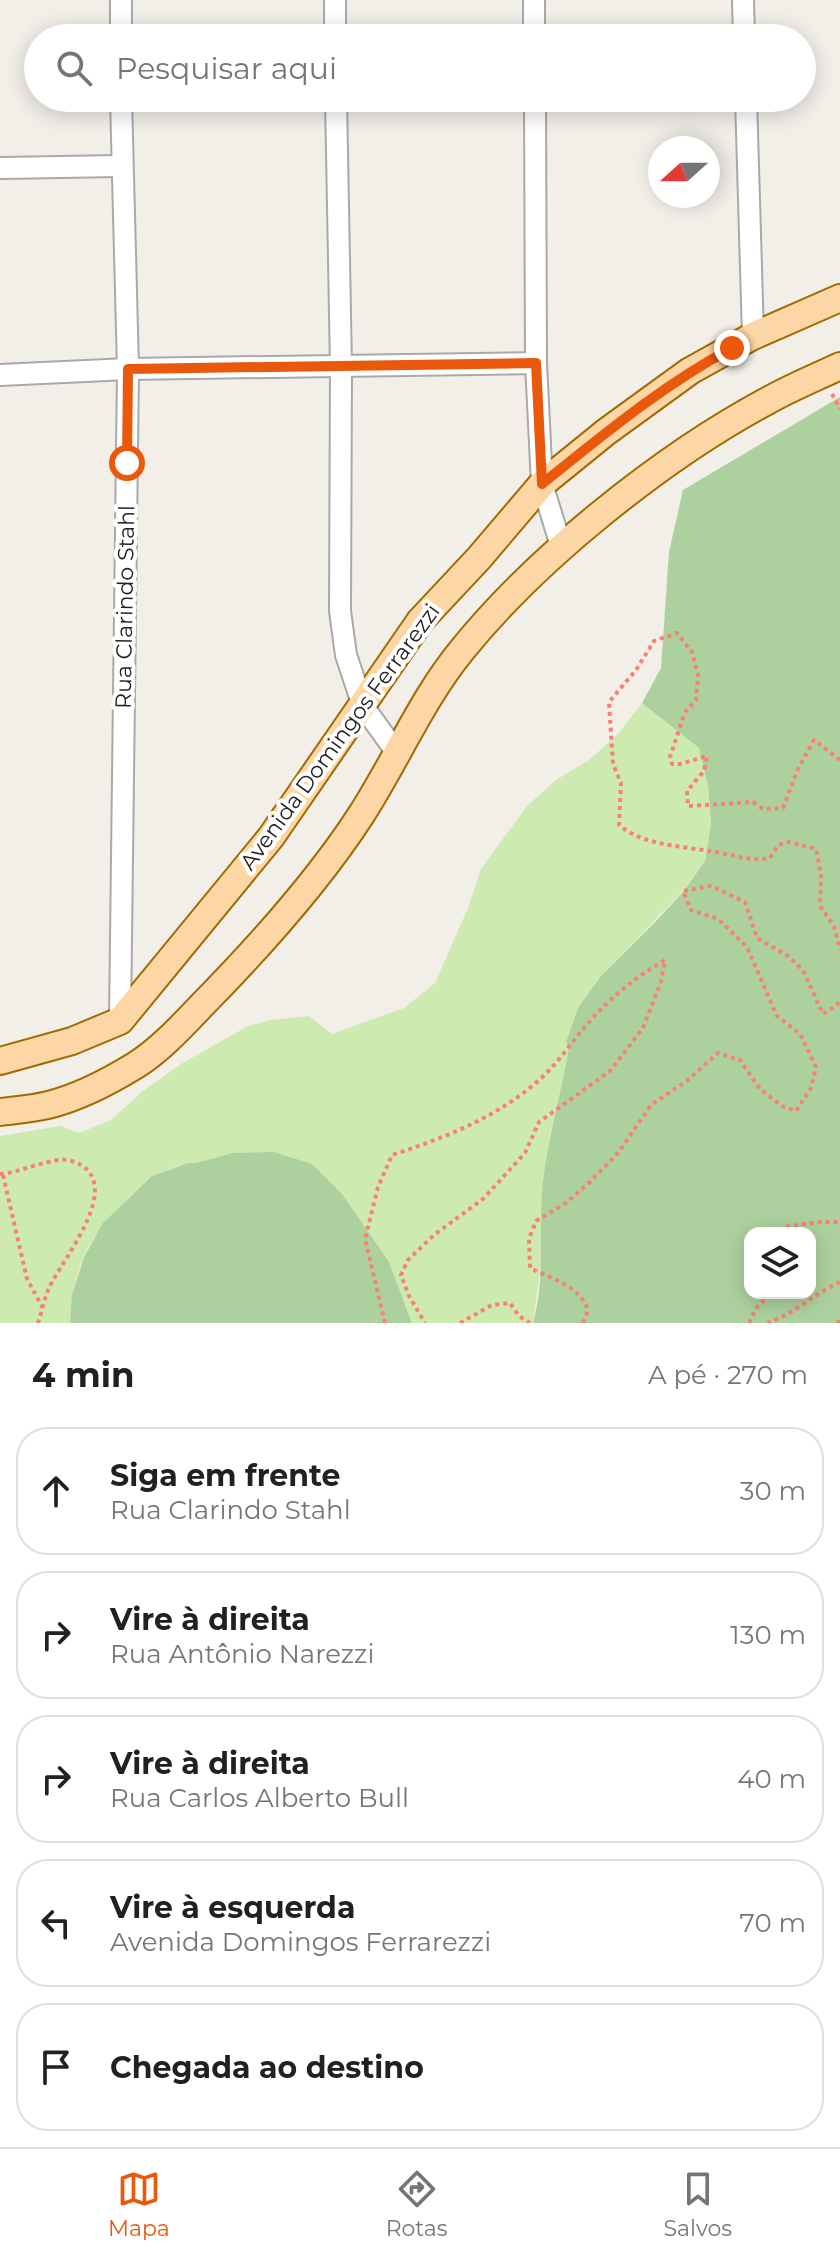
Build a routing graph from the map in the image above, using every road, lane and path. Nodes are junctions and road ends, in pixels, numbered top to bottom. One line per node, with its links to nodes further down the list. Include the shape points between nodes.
1 (121, 0): 5 (street)
2 (335, 0): 6 (street)
3 (534, 0): 7 (street)
4 (743, 0): 8 (street)
5 (121, 24)
6 (335, 24)
7 (534, 24)
8 (744, 24)
9 (121, 112): 13 (street, Rua Clarindo Stahl)
10 (336, 112): 19 (street)
11 (535, 112): 17 (street)
12 (746, 112): 16 (street)
13 (121, 166): 14 (street); 20 (street, Rua Clarindo Stahl)
14 (0, 168)
15 (840, 298): 16 (main road, Avenida Domingos Ferrarezzi)
16 (753, 336): 22 (main road, Avenida Domingos Ferrarezzi, via 690,371)
17 (536, 363): 19 (street); 22 (street)
18 (840, 366): 23 (main road, via 769,400 689,449)
19 (341, 368): 20 (street); 24 (street, via 340,611 346,655)
20 (128, 369): 21 (street); 29 (street, Rua Clarindo Stahl)
21 (0, 375)
22 (542, 484): 23 (street); 24 (main road, Avenida Domingos Ferrarezzi, via 420,621)
23 (562, 549): 25 (main road, via 461,651)
24 (363, 706): 25 (street); 29 (main road, Avenida Domingos Ferrarezzi, via 271,837)
25 (397, 753): 31 (main road, via 360,816 299,897 185,1022 138,1064 88,1090 48,1105)
26 (840, 760): 27 (path, via 814,740 783,808 763,809 753,802 688,806 687,791 704,771 707,756 680,764 672,764 670,757 685,712 696,700 698,675 692,652 677,633 654,641 609,702 613,764 621,783 619,825 648,840 743,859 770,858 778,845 789,842 816,849 820,906 834,926)
27 (840, 950)
28 (840, 1000): 43 (path, via 823,1014 803,970 757,938 745,902 711,886 683,891 691,910 718,919 747,947 777,1016 800,1034 816,1067 811,1088 796,1111 760,1089 740,1060 718,1053 651,1105 618,1153 589,1183 536,1221 529,1239 530,1268 584,1298 588,1310)
29 (120, 1021): 30 (main road, Avenida Domingos Ferrarezzi)
30 (0, 1061)
31 (0, 1112)
32 (2, 1174): 37 (path, via 27,1279); 37 (path, via 58,1160 71,1161 92,1178 87,1221 49,1287)
33 (840, 1222): 34 (path)
34 (784, 1227)
35 (840, 1282): 45 (path)
36 (766, 1299): 44 (path)
37 (43, 1308): 38 (path)
38 (38, 1323)
39 (385, 1323): 40 (path, via 365,1239 392,1155 492,1116 563,1057 620,990 665,960 643,1028 610,1071 539,1122 525,1153 483,1199 408,1260 401,1275)
40 (425, 1323)
41 (460, 1323): 42 (path, via 492,1305 510,1303)
42 (530, 1323)
43 (583, 1323)
44 (749, 1323)
45 (767, 1323)

